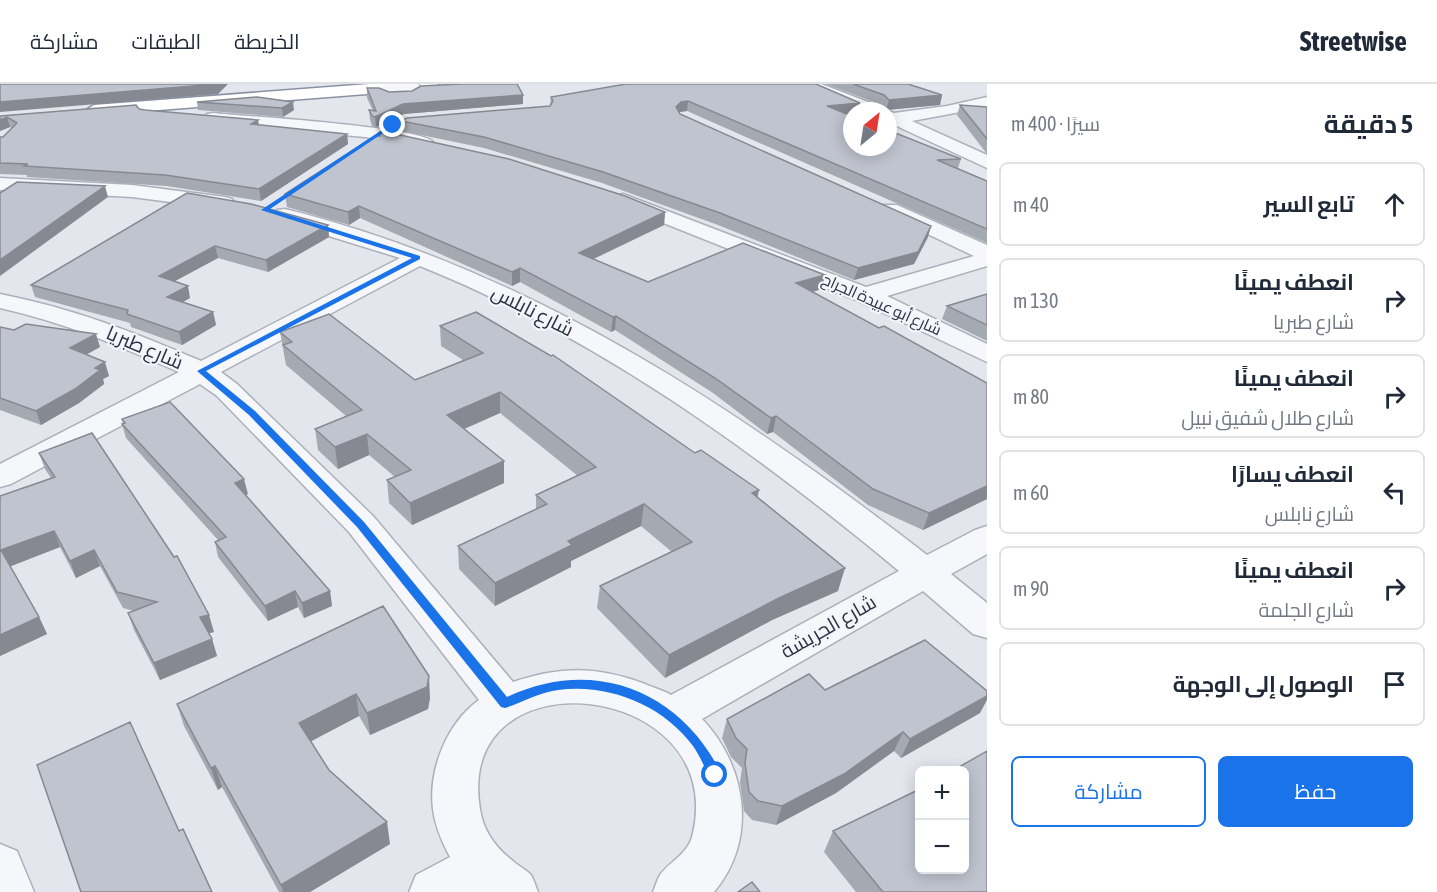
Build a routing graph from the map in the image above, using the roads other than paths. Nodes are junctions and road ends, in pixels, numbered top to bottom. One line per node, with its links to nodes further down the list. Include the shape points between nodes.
1 (296, 84): 3 (highway, via 78,107)
2 (409, 84): 6 (street, bridge, via 412,90)
3 (432, 84)
4 (807, 84): 5 (street)
5 (824, 87): 7 (street)
6 (389, 91)
7 (857, 102)
8 (987, 102): 11 (street, via 947,111)
9 (358, 111): 14 (street)
10 (148, 113): 14 (street)
11 (897, 114)
12 (404, 121): 14 (street)
13 (897, 121): 17 (street)
14 (372, 133): 15 (street); 16 (street)
15 (447, 147)
16 (351, 153)
17 (987, 162)
18 (0, 184): 22 (street, شارع نابلس, via 132,191 267,205)
19 (603, 193): 25 (street, شارع أبو عبيدة الجراح)
20 (869, 200): 21 (street)
21 (987, 253)
22 (418, 258): 29 (street); 32 (street, شارع نابلس, via 556,320 632,363 819,490)
23 (987, 259): 25 (street)
24 (987, 277): 27 (street)
25 (865, 295): 27 (street, شارع أبو عبيدة الجراح)
26 (0, 301): 29 (street, شارع طبريا, via 96,326)
27 (891, 307): 28 (street, شارع أبو عبيدة الجراح)
28 (987, 354)
29 (201, 371): 30 (street); 34 (street, شارع طبريا, via 252,413 361,524)
30 (0, 477)
31 (987, 537): 32 (street, شارع الجريشة)
32 (924, 571): 33 (street, شارع نابلس); 35 (street, شارع الجريشة)
33 (987, 624)
34 (505, 703): 35 (street, via 530,691 588,684 636,696); 37 (street, via 482,722 465,746 455,774 455,805 464,837)
35 (671, 716): 40 (street, via 697,742 715,775 721,812 715,848 693,881)
36 (0, 867): 38 (street)
37 (498, 879): 39 (street)
38 (9, 892)
39 (434, 892)
40 (678, 892)

